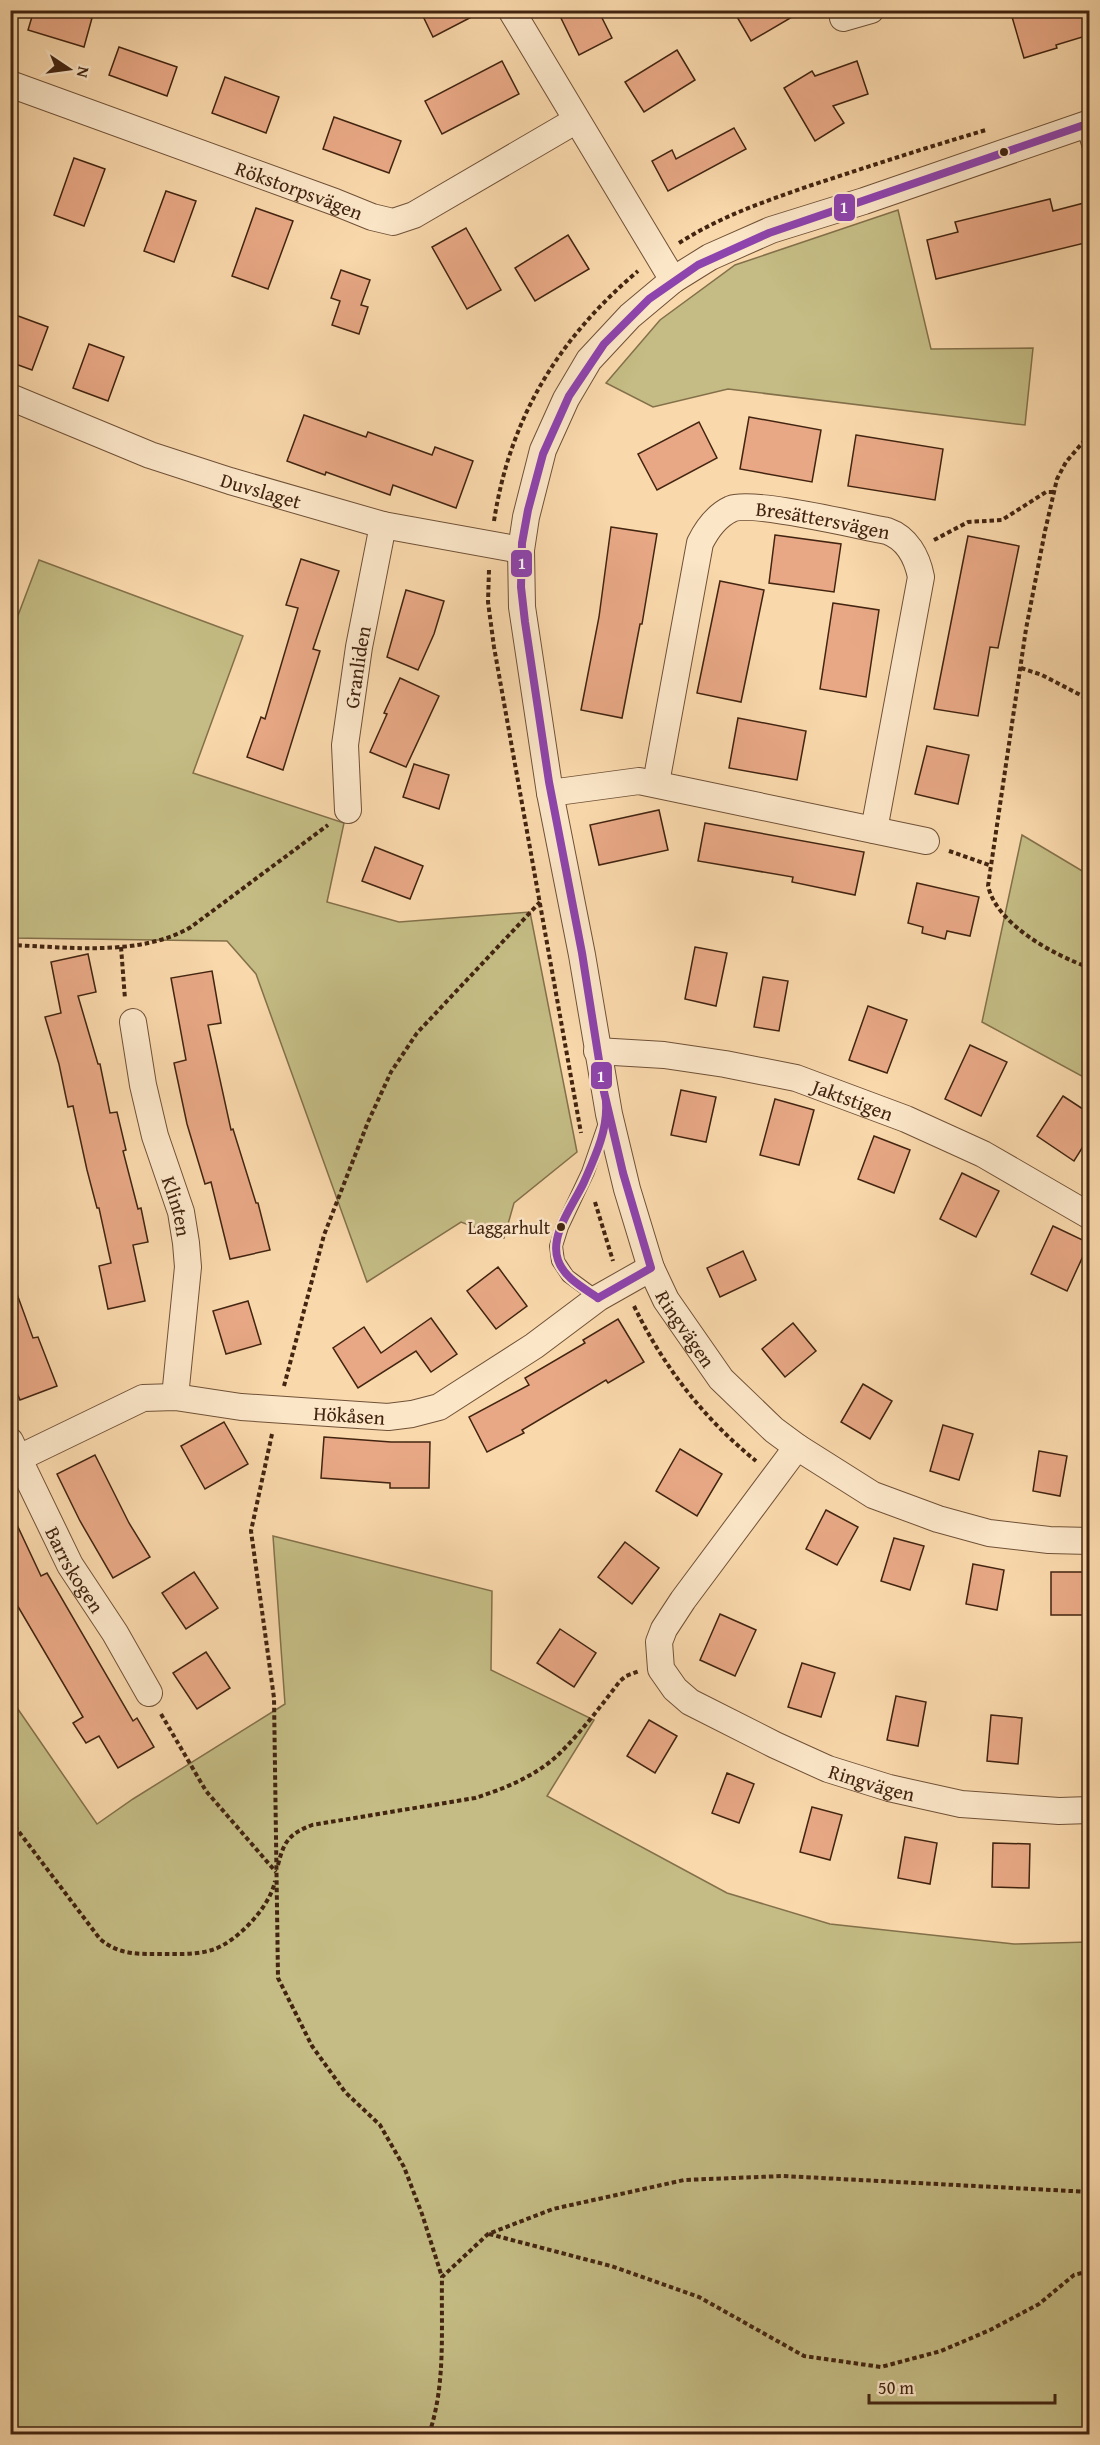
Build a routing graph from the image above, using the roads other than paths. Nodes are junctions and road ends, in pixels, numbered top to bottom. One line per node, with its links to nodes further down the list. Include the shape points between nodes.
1 (511, 10): 5 (street)
2 (871, 10): 3 (street)
3 (843, 18)
4 (10, 84): 5 (street, Rökstorpsvägen, via 393,222 414,215)
5 (575, 121): 8 (street)
6 (1086, 124): 7 (lane); 8 (street, Ringvägen, via 771,230 710,257)
7 (1089, 151)
8 (673, 280): 11 (street, Ringvägen, via 630,316 589,360 566,399 543,450)
9 (10, 397): 10 (street, Duvslaget, via 150,455)
10 (383, 525): 11 (street, Duvslaget); 14 (street, Granliden, via 345,745)
11 (521, 550): 13 (street, Ringvägen, via 522,607)
12 (656, 783): 13 (street, via 639,781); 15 (street); 15 (street, Bresättersvägen, via 700,543 712,523 732,509 756,506 887,531 903,539 912,551 919,569 920,588)
13 (550, 793): 18 (street, Ringvägen)
14 (348, 810)
15 (874, 830): 16 (street)
16 (926, 842)
17 (133, 1022): 23 (street, Klinten, via 155,1136 181,1212 186,1243 188,1267)
18 (597, 1051): 19 (street, Ringvägen); 20 (street, Jaktstigen, via 664,1055 796,1078 906,1119 983,1154)
19 (609, 1114): 21 (street, Ringvägen); 22 (lane, via 556,1246 558,1262 568,1276)
20 (1089, 1216)
21 (651, 1268): 22 (street, Hökåsen); 24 (street, Ringvägen, via 666,1300 721,1379)
22 (598, 1298): 23 (street, Hökåsen, via 534,1346 439,1407 412,1414 388,1417 241,1407)
23 (175, 1397): 25 (street, Hökåsen, via 142,1398)
24 (797, 1448): 26 (street, Ringvägen, via 873,1495 938,1519 989,1533); 28 (street, Ringvägen, via 664,1629 659,1642 661,1669 675,1689 690,1702 775,1746 828,1769 889,1788 961,1804)
25 (15, 1449): 27 (street, Barrskogen, via 70,1565 116,1633)
26 (1089, 1541)
27 (149, 1693)
28 (1089, 1810)

